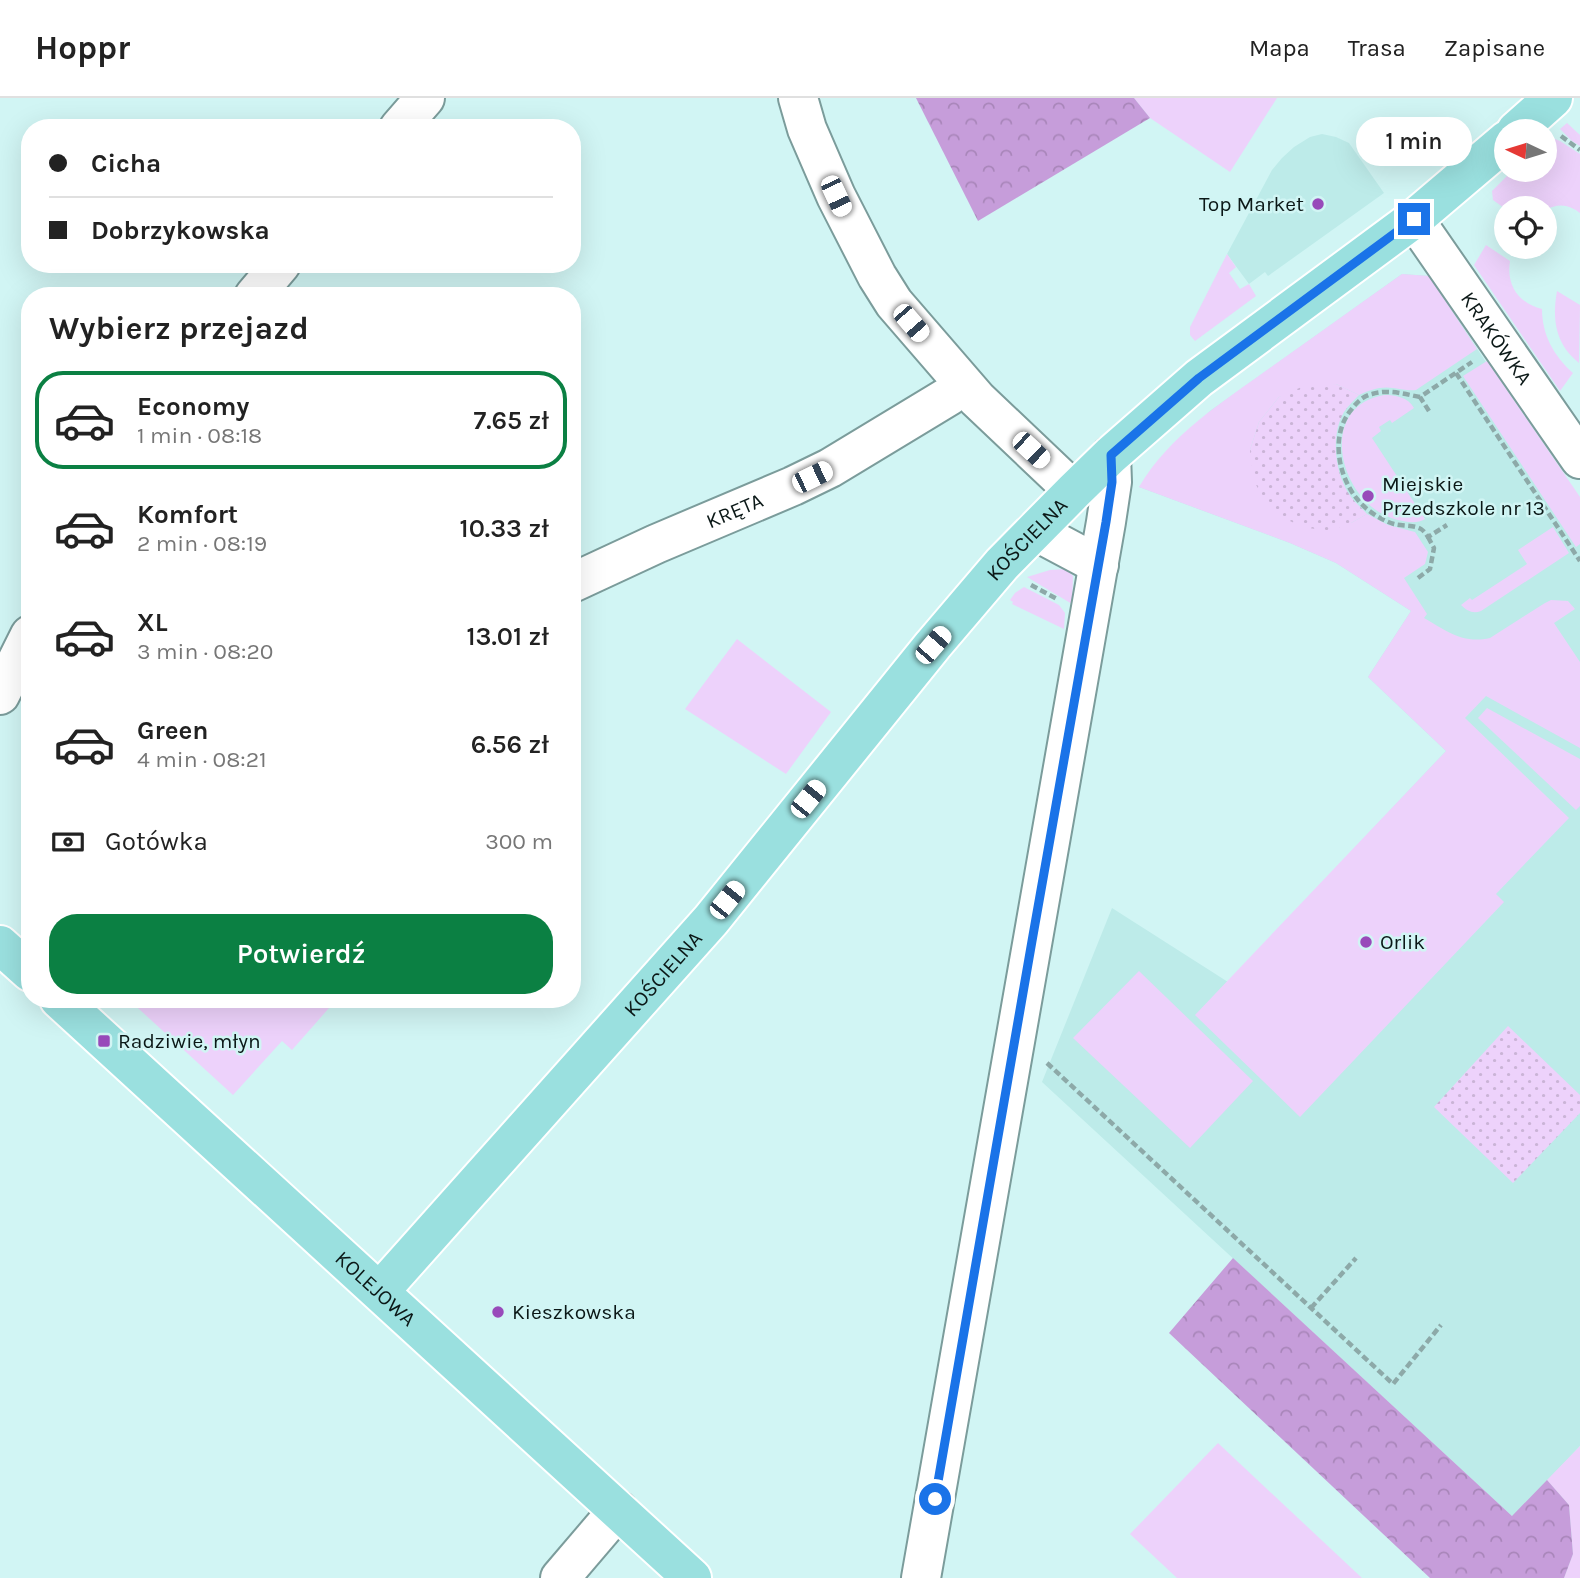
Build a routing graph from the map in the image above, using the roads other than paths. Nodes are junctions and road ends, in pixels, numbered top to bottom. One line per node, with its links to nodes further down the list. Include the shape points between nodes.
1 (425, 98): 3 (street)
2 (798, 98): 8 (street, via 820,161 877,276)
3 (407, 119)
4 (1494, 150): 5 (main road, KOŚCIELNA)
5 (1414, 219): 9 (main road, KOŚCIELNA, via 1199,378); 10 (street, KRAKÓWKA)
6 (273, 273): 7 (street)
7 (262, 287)
8 (962, 383): 11 (street); 14 (street, KRĘTA, via 852,457)
9 (1111, 455): 11 (main road, KOŚCIELNA); 13 (street, via 1112,482)
10 (1580, 459)
11 (1074, 491): 12 (main road, KOŚCIELNA)
12 (1035, 531): 13 (street); 20 (main road, KOŚCIELNA, via 933,645 711,920)
13 (1099, 565): 24 (street)
14 (581, 579)
15 (21, 653): 16 (street)
16 (0, 695)
17 (0, 945): 18 (main road)
18 (21, 964)
19 (69, 1008): 20 (main road, KOLEJOWA)
20 (380, 1291): 21 (main road, KOLEJOWA)
21 (618, 1510): 22 (street); 23 (main road, KOLEJOWA)
22 (560, 1578)
23 (692, 1578)
24 (921, 1578)

